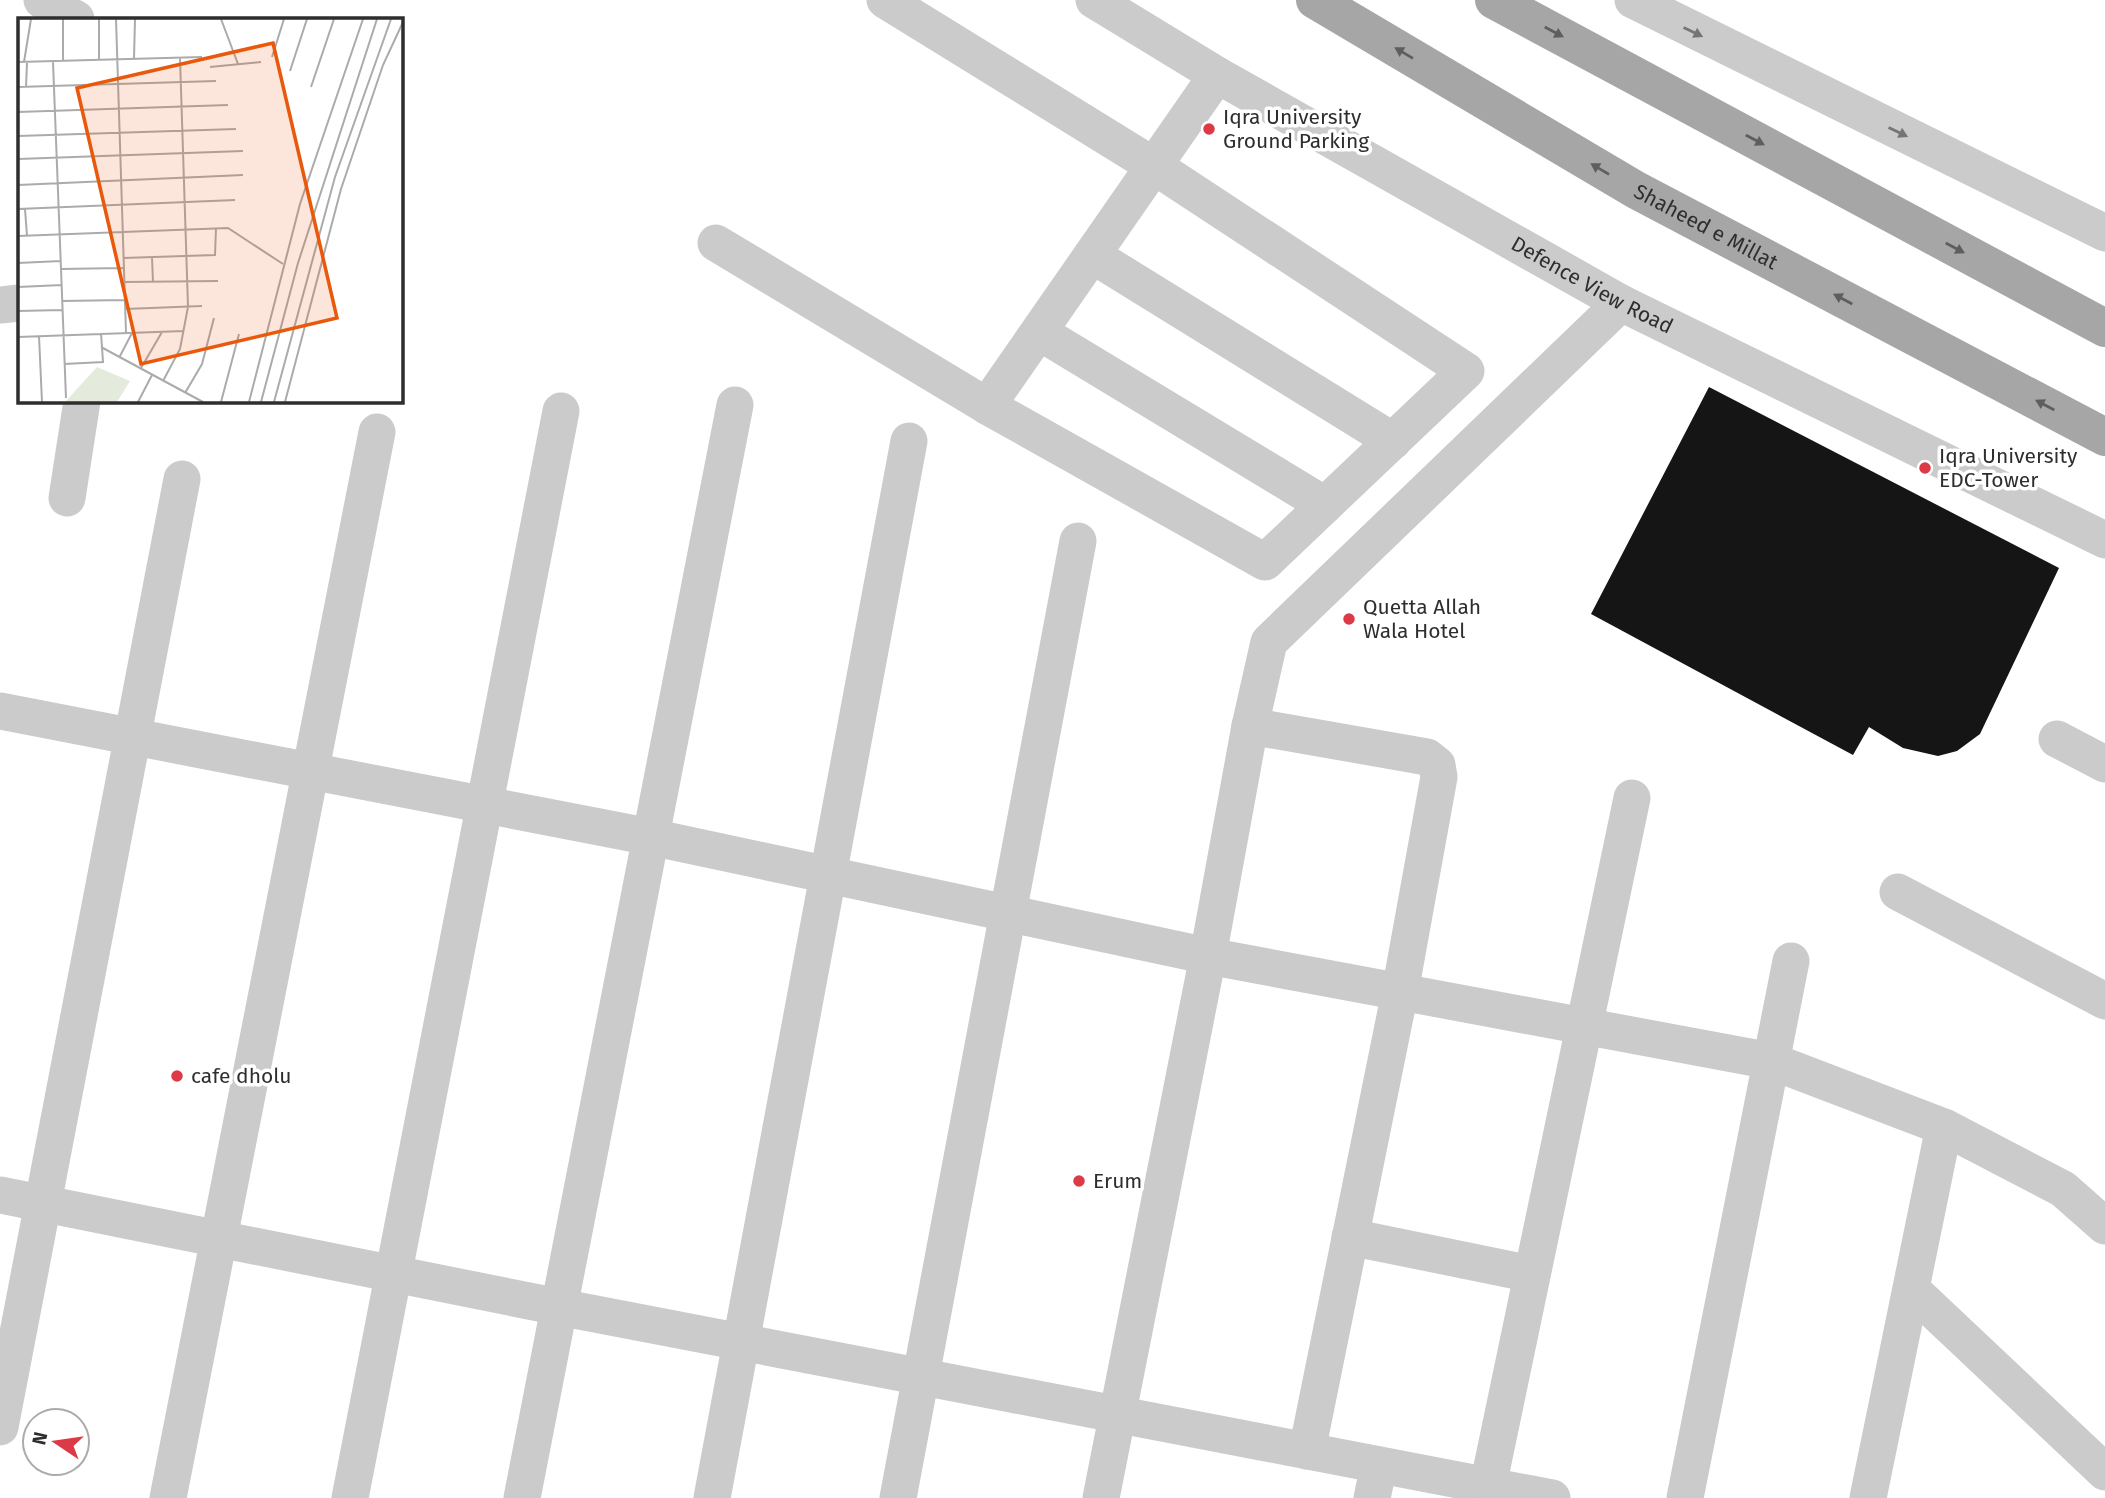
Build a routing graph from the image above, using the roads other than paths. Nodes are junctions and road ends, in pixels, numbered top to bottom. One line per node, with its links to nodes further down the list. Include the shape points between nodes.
1 (42, 0): 7 (street)
2 (885, 0): 9 (street)
3 (1094, 0): 8 (street, Defence View Road)
4 (1315, 0): 23 (main road, Shaheed e Millat, one-way to 4, via 1636,190)
5 (1494, 0): 16 (main road, one-way to 16)
6 (1633, 0): 10 (street, one-way to 10)
7 (73, 18)
8 (1217, 75): 9 (street); 14 (street, Defence View Road)
9 (1154, 166): 12 (street); 25 (street, via 1466,371)
10 (2105, 233)
11 (716, 243): 20 (street)
12 (1092, 255): 17 (street); 25 (street)
13 (18, 303): 15 (street)
14 (1621, 303): 29 (street, Defence View Road); 32 (street, via 1269,642)
15 (0, 305)
16 (2105, 328)
17 (1039, 332): 20 (street); 28 (street)
18 (82, 402): 27 (street)
19 (735, 405): 39 (street)
20 (987, 406): 28 (street, via 1265,562)
21 (561, 411): 38 (street)
22 (377, 432): 36 (street)
23 (2105, 437)
24 (909, 441): 40 (street)
25 (1393, 441): 28 (street)
26 (182, 479): 33 (street)
27 (67, 498)
28 (1325, 505)
29 (2105, 540)
30 (1078, 541): 42 (street)
31 (0, 711): 33 (street)
32 (1250, 726): 43 (street); 45 (street, via 1427,757 1437,765 1439,777)
33 (132, 736): 36 (street); 51 (street)
34 (2057, 739): 35 (street)
35 (2105, 764)
36 (311, 771): 38 (street); 54 (street)
37 (1632, 798): 47 (street)
38 (485, 805): 39 (street); 56 (street)
39 (651, 837): 40 (street); 58 (street)
40 (829, 874): 42 (street); 59 (street)
41 (1898, 892): 46 (street)
42 (1008, 914): 43 (street); 60 (street)
43 (1208, 956): 45 (street); 61 (street)
44 (1791, 961): 48 (street)
45 (1400, 992): 47 (street); 53 (street)
46 (2105, 1001)
47 (1584, 1027): 48 (street); 55 (street)
48 (1771, 1061): 49 (street); 74 (street)
49 (1944, 1127): 52 (street, via 2063,1189); 57 (street)
50 (0, 1195): 51 (street)
51 (41, 1204): 54 (street); 62 (street)
52 (2105, 1226)
53 (1350, 1237): 55 (street); 63 (street)
54 (217, 1240): 56 (street); 67 (street)
55 (1532, 1274): 66 (street)
56 (394, 1275): 58 (street); 68 (street)
57 (1911, 1289): 64 (street); 75 (street)
58 (559, 1307): 59 (street); 69 (street)
59 (741, 1342): 60 (street); 70 (street)
60 (920, 1377): 61 (street); 71 (street)
61 (1117, 1414): 63 (street); 72 (street)
62 (0, 1427)
63 (1307, 1451): 65 (street)
64 (2105, 1472)
65 (1376, 1481): 66 (street)
66 (1488, 1486): 73 (street)
67 (168, 1498)
68 (350, 1498)
69 (522, 1498)
70 (712, 1498)
71 (898, 1498)
72 (1101, 1498)
73 (1552, 1498)
74 (1685, 1498)
75 (1868, 1498)

